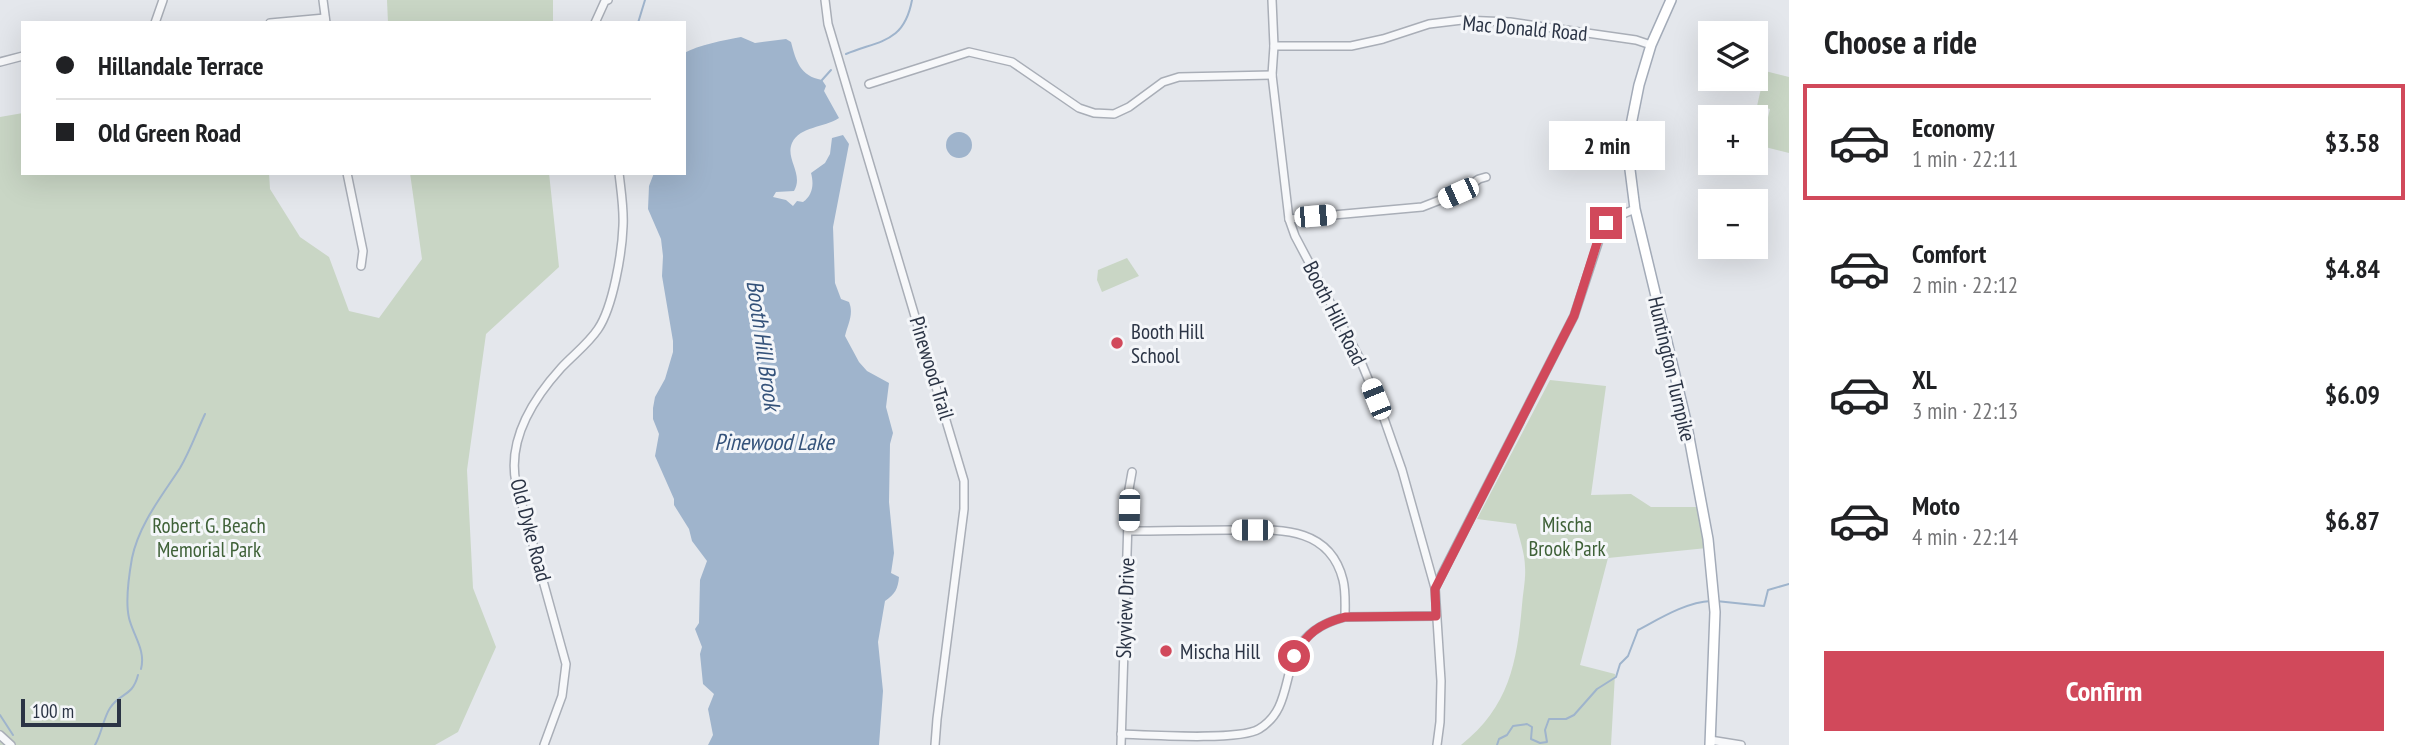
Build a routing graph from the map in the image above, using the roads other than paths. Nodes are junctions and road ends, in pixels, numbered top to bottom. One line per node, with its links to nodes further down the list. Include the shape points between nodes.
1 (163, 0): 8 (street)
2 (323, 0): 7 (street)
3 (608, 0): 10 (street)
4 (825, 0): 33 (street, Pinewood Trail, via 828,24 964,481)
5 (1272, 0): 12 (street, Booth Hill Road)
6 (1671, 0): 11 (main road, Huntington Turnpike)
7 (326, 20): 9 (street)
8 (156, 21)
9 (307, 21)
10 (596, 21)
11 (1651, 45): 12 (street, Mac Donald Road, via 1510,22 1462,20 1429,24 1351,46); 20 (main road, Huntington Turnpike, via 1629,135)
12 (1274, 46): 15 (street, Booth Hill Road)
13 (21, 57): 14 (street)
14 (0, 62)
15 (1272, 75): 16 (street, via 1179,77 1163,82 1114,114 1079,108 1012,62 969,52); 21 (street, Booth Hill Road)
16 (869, 84)
17 (347, 175): 22 (street, via 363,251)
18 (619, 175): 32 (street, Old Dyke Road, via 623,228 609,307 599,328 534,404 515,453 516,483 566,664 562,696)
19 (1486, 177): 21 (street, via 1422,207)
20 (1635, 209): 25 (street, via 1602,228 1574,316); 30 (main road, Huntington Turnpike, via 1708,539 1715,612)
21 (1289, 219): 25 (street, Booth Hill Road, via 1381,411)
22 (361, 266)
23 (1132, 472): 24 (street, Skyview Drive)
24 (1128, 531): 27 (street, via 1277,530 1308,537 1327,551 1338,568); 28 (street, Skyview Drive)
25 (1435, 589): 26 (street, Booth Hill Road)
26 (1436, 616): 27 (street); 35 (street, Booth Hill Road, via 1441,681)
27 (1345, 617): 28 (street, via 1308,634 1294,656 1276,711 1259,729 1227,735)
28 (1121, 734): 34 (street, Skyview Drive)
29 (0, 735): 31 (street)
30 (1710, 742): 36 (street)
31 (11, 745)
32 (544, 745)
33 (935, 745)
34 (1121, 745)
35 (1437, 745)
36 (1741, 745)

